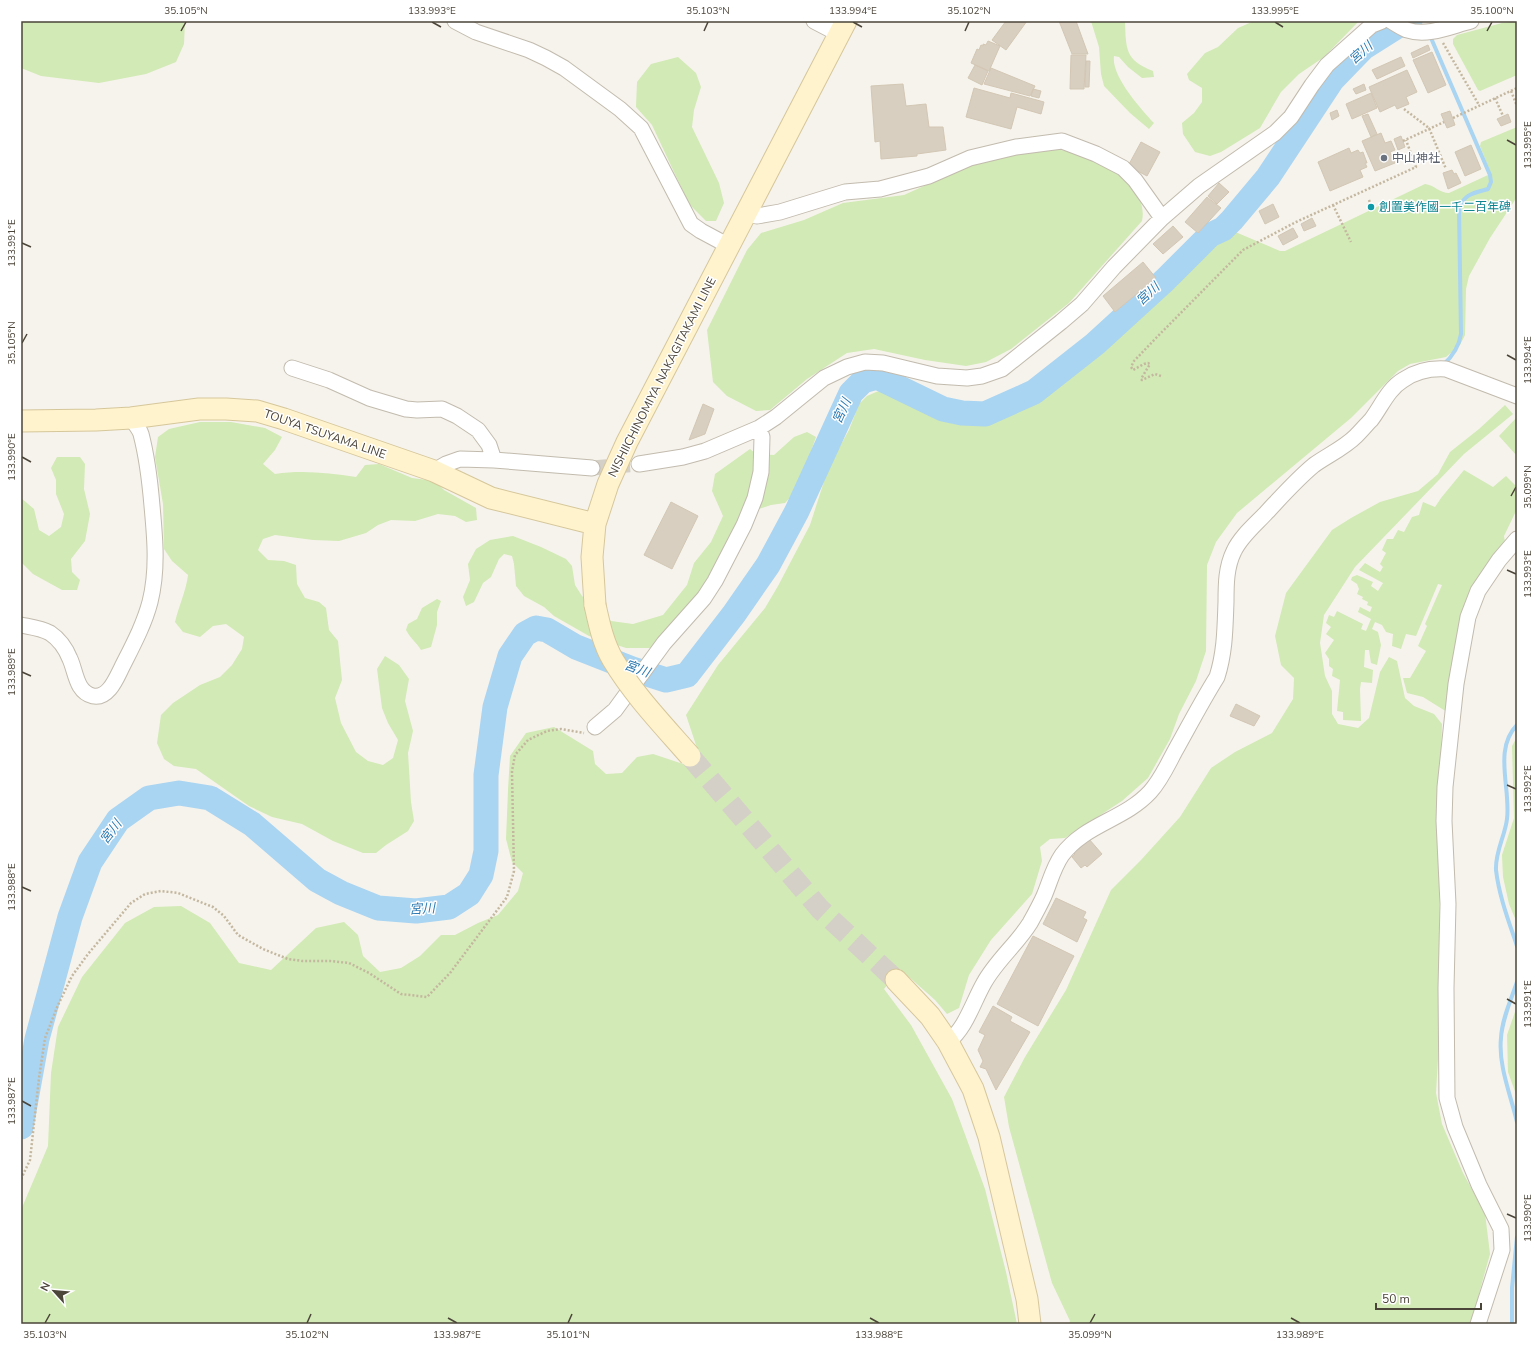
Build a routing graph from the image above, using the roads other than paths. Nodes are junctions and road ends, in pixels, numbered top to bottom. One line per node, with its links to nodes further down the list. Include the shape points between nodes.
1 (455, 21): 9 (street, via 476,32 546,58 620,109 641,128 691,224)
2 (814, 21): 6 (street)
3 (1382, 21): 8 (street, via 1372,25 1327,65 1276,134 1211,177)
4 (1391, 21): 5 (street, via 1406,30 1420,33)
5 (1471, 21)
6 (842, 27): 7 (main road, NISHIICHINOMIYA NAKAGITAKAMI LINE)
7 (746, 214): 8 (street, via 757,216 780,212 846,192 880,189 929,176 970,158 1016,147 1062,141 1123,168); 9 (main road, NISHIICHINOMIYA NAKAGITAKAMI LINE)
8 (1162, 218): 14 (street, via 1082,304 1002,369 967,378 937,376 883,363 865,362 824,378)
9 (729, 246): 19 (main road, NISHIICHINOMIYA NAKAGITAKAMI LINE, via 627,442 608,484)
10 (292, 368): 15 (street, via 329,380 369,398 406,409 442,409 478,430 489,445)
11 (1517, 396): 25 (street, via 1446,368 1420,371 1402,380 1356,436 1299,478 1243,537 1234,550 1226,580 1224,645 1217,677 1162,774 1151,791 1136,804 1073,841 1053,869 1044,896 1024,932 984,981 957,1035)
12 (131, 418): 13 (main road, TOUYA TSUYAMA LINE); 18 (main road, TOUYA TSUYAMA LINE, via 199,409 257,411); 21 (street, via 140,432 149,480 155,541 155,577 142,626 114,685 104,694 94,696 84,691 77,682 61,642 37,627)
13 (21, 421)
14 (759, 428): 16 (street, via 705,451); 22 (street, via 762,437 761,472 754,498 744,525 715,581 704,598 664,643 615,710)
15 (494, 460): 17 (street); 18 (street, via 460,459)
16 (639, 464)
17 (592, 468)
18 (434, 471): 19 (main road, TOUYA TSUYAMA LINE, via 491,498)
19 (595, 524): 23 (main road, NISHIICHINOMIYA NAKAGITAKAMI LINE, bridge, via 592,557 595,605 600,631 612,659 640,698)
20 (1517, 539): 27 (street, via 1478,591 1468,617 1456,684 1445,787 1448,1098 1455,1127 1501,1229 1502,1250)
21 (21, 625)
22 (595, 727)
23 (690, 756)
24 (896, 980): 25 (main road, via 930,1016)
25 (948, 1042): 26 (main road, via 973,1089 989,1137 1027,1299)
26 (1030, 1324)
27 (1478, 1324)

